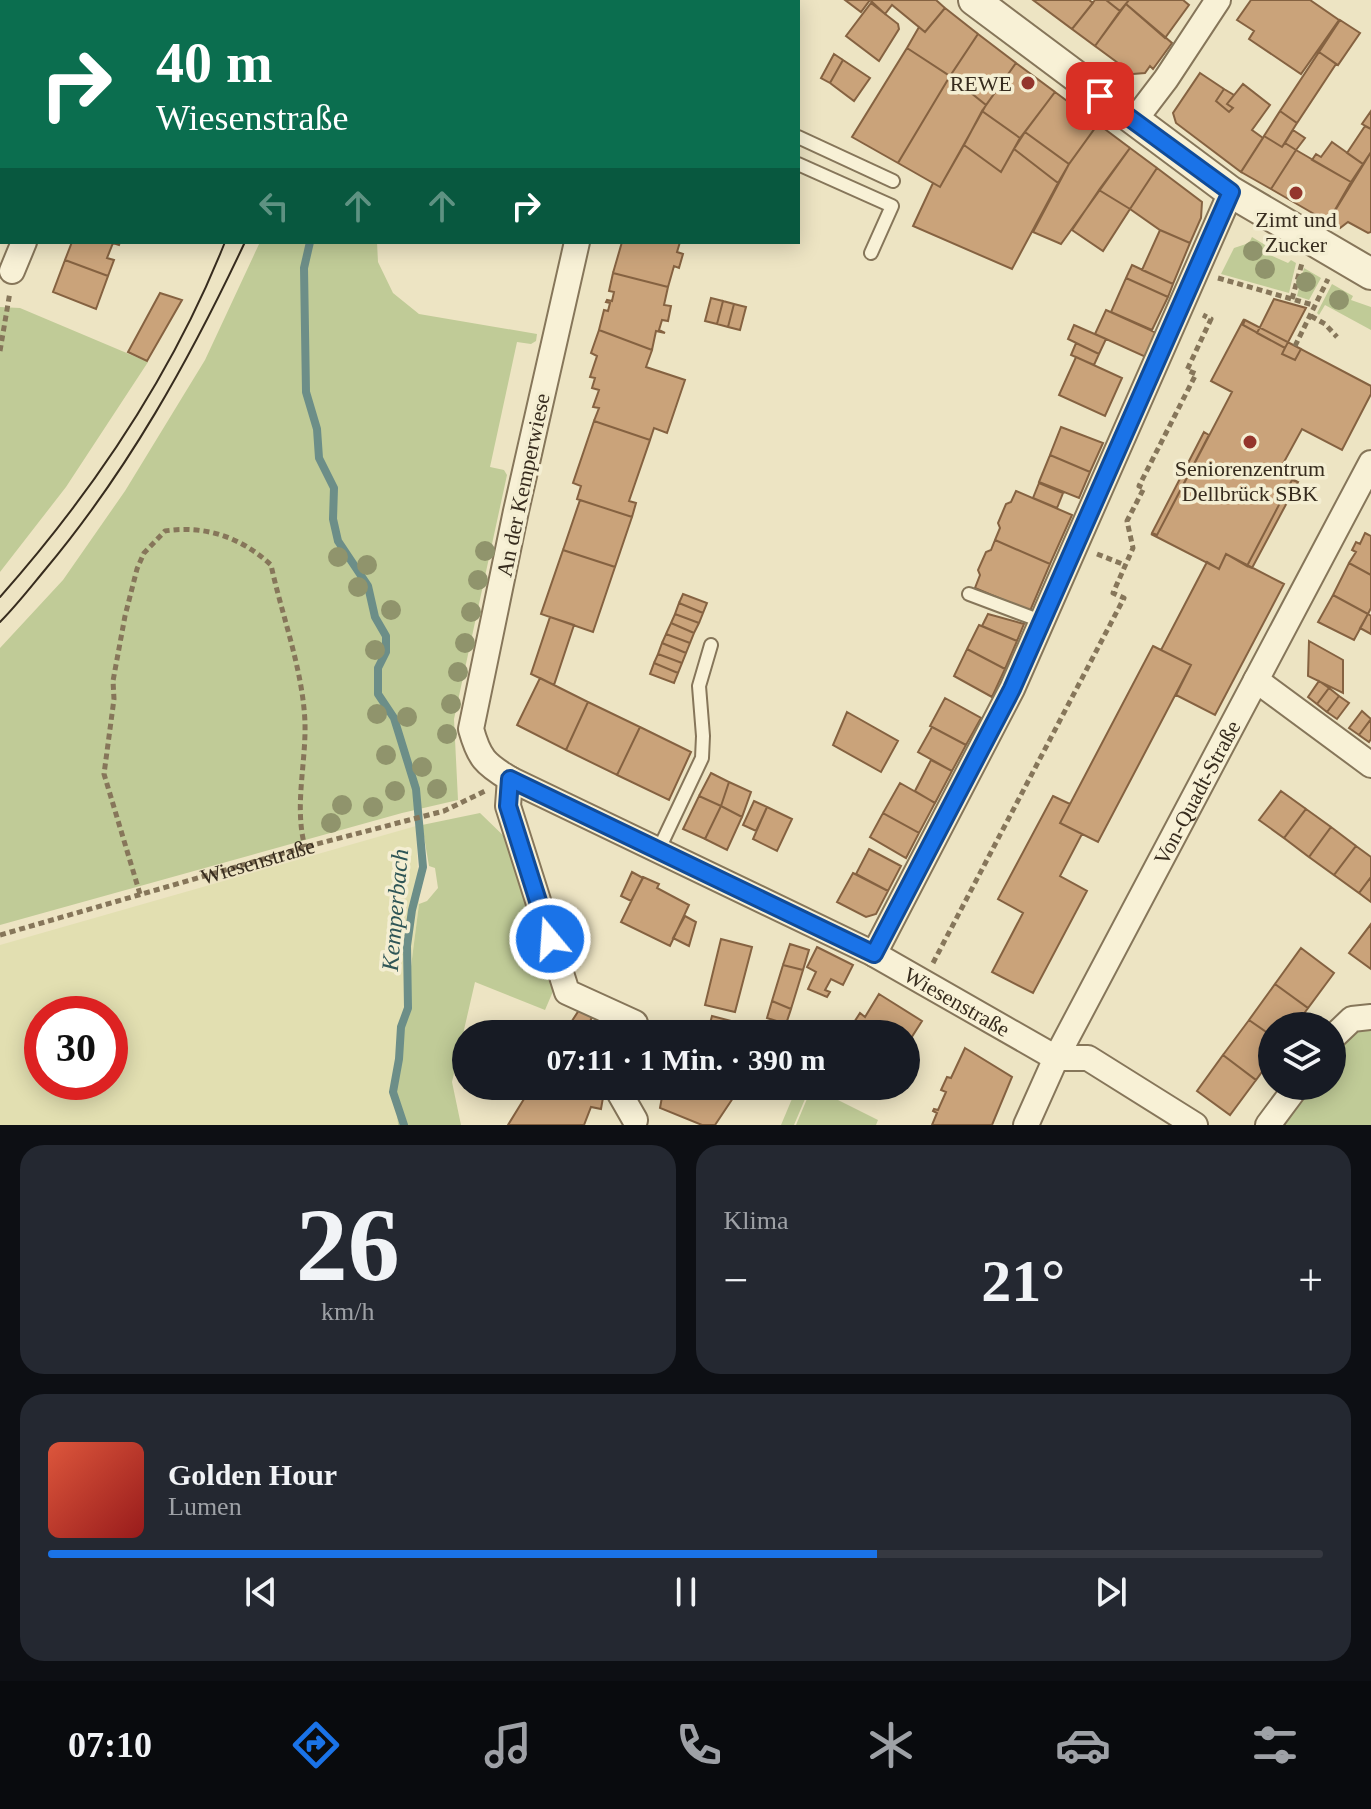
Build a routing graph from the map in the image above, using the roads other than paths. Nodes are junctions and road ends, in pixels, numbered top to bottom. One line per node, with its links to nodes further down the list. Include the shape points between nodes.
1 (974, 0): 3 (street)
2 (1218, 0): 3 (street)
3 (1134, 121): 7 (street)
4 (800, 138): 6 (lane)
5 (800, 165): 10 (lane, via 892,206)
6 (893, 181)
7 (1231, 192): 12 (street); 15 (street)
8 (23, 244): 11 (street)
9 (577, 244): 18 (street, An der Kemperwiese)
10 (871, 253)
11 (12, 271)
12 (1371, 274)
13 (1371, 463): 17 (street, Von-Quadt-Straße)
14 (969, 594): 15 (lane)
15 (1041, 621): 22 (street, via 1012,689)
16 (711, 645): 21 (lane, via 699,686 702,758)
17 (1256, 680): 19 (street); 26 (street, Von-Quadt-Straße)
18 (471, 729): 20 (street, Wiesenstraße, via 487,765)
19 (1371, 765)
20 (510, 779): 21 (street, Wiesenstraße); 24 (street, via 508,806 567,992)
21 (659, 849): 22 (street, Wiesenstraße)
22 (874, 954): 26 (street, Wiesenstraße)
23 (1371, 1017): 25 (street)
24 (628, 1020)
25 (1346, 1025)
26 (1056, 1058): 30 (street, Von-Quadt-Straße); 31 (street, via 1088,1058)
27 (624, 1100): 29 (street)
28 (1287, 1100): 32 (street)
29 (638, 1123)
30 (1026, 1125)
31 (1195, 1125)
32 (1268, 1125)

